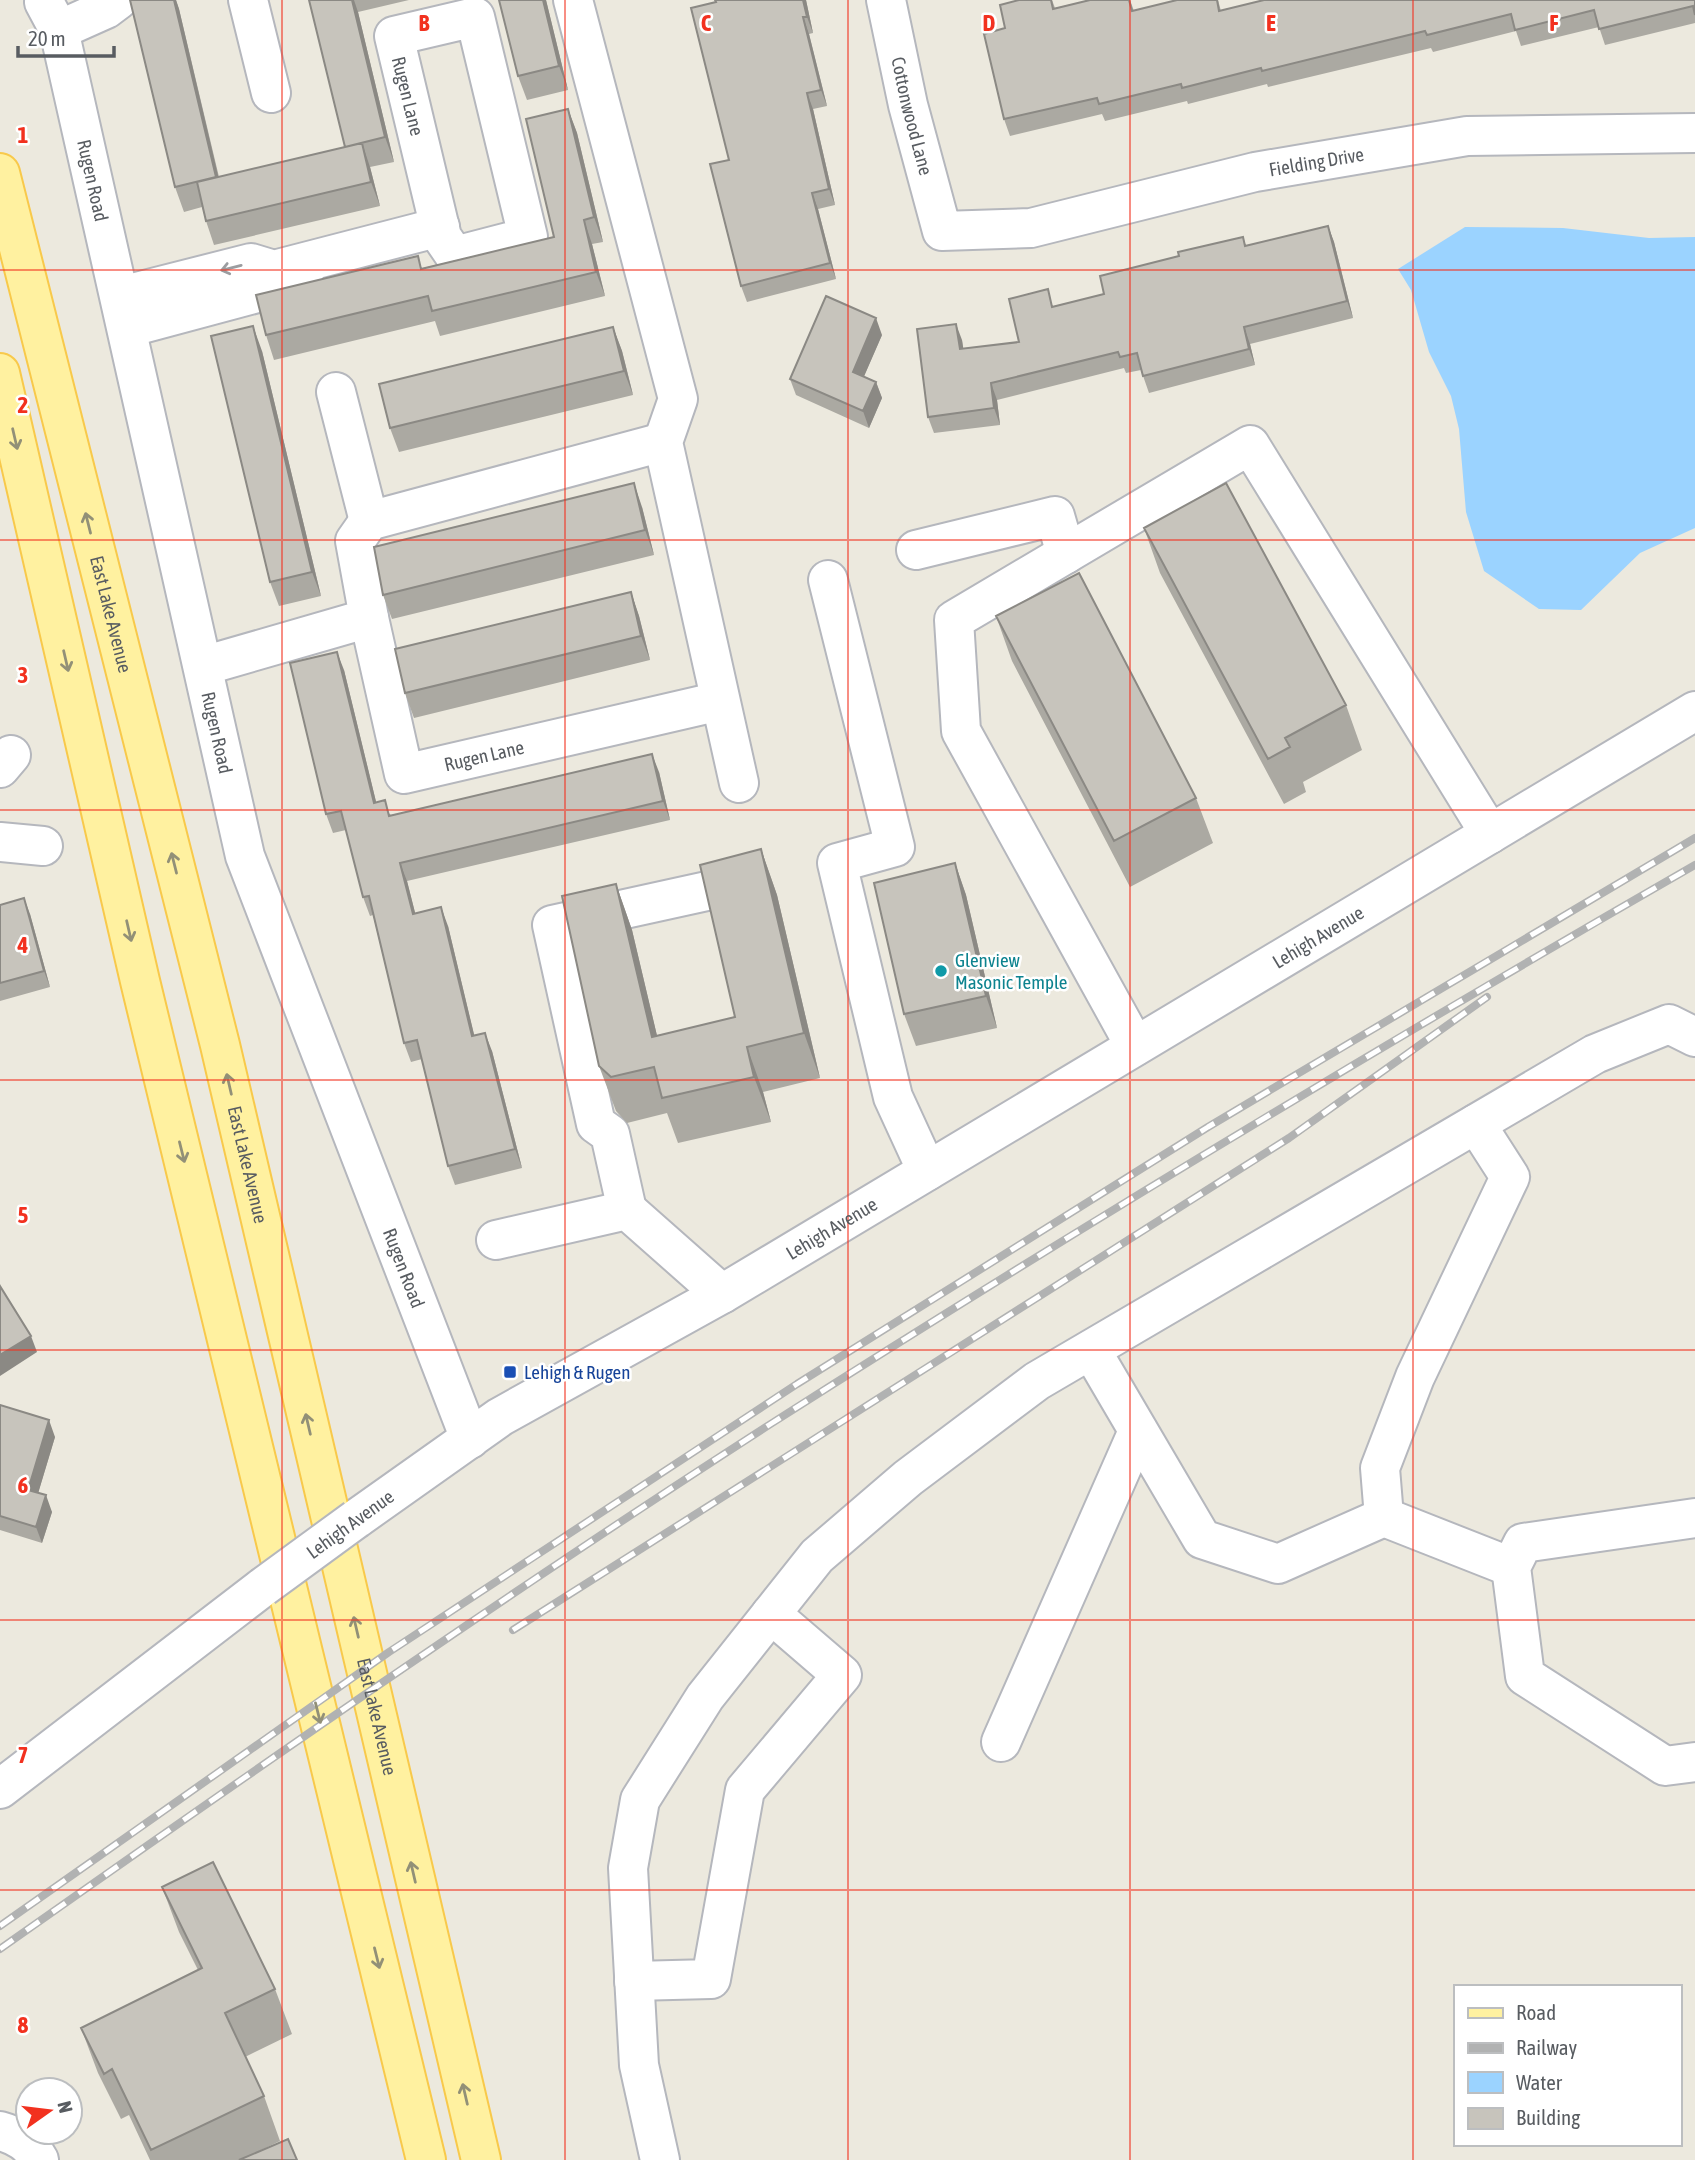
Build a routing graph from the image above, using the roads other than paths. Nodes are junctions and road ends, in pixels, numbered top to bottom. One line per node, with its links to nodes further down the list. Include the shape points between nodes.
1 (118, 0): 12 (street, Rugen Road, via 106,9 52,16)
2 (248, 0): 5 (street)
3 (573, 0): 6 (street)
4 (886, 0): 10 (street, Cottonwood Lane)
5 (271, 93)
6 (600, 105): 7 (street); 15 (street, via 678,399)
7 (502, 128): 11 (street, Rugen Lane, via 528,237 455,256); 11 (street, Rugen Lane, via 475,17 394,36)
8 (1695, 133): 10 (street, Fielding Drive, via 1467,136 1255,172 1031,228)
9 (0, 173): 50 (main road, East Lake Avenue, one-way to 9, via 220,1045)
10 (942, 231)
11 (441, 232): 12 (street, via 275,282 261,292)
12 (124, 312): 21 (street, Rugen Road)
13 (0, 373): 49 (main road, one-way to 49, via 140,981)
14 (336, 392): 16 (street)
15 (663, 442): 16 (street); 22 (street)
16 (369, 521): 20 (street, Rugen Lane, via 355,541)
17 (916, 550): 18 (street, via 1055,516)
18 (1066, 554): 25 (street, via 1250,445); 30 (street, via 954,620 961,731)
19 (828, 580): 32 (street, via 895,847 837,863 893,1097)
20 (369, 618): 21 (street); 22 (street, Rugen Lane, via 404,774)
21 (203, 666): 38 (street, Rugen Road, via 245,856)
22 (720, 701): 24 (street)
23 (1695, 711): 25 (street, Lehigh Avenue)
24 (739, 783)
25 (1490, 834): 30 (street, Lehigh Avenue)
26 (0, 842): 27 (street)
27 (43, 846)
28 (707, 891): 33 (street, via 552,925 596,1124 610,1134)
29 (1695, 1037): 31 (street, via 1669,1024 1595,1054)
30 (1135, 1046): 32 (street, Lehigh Avenue)
31 (1476, 1124): 36 (street); 39 (street, via 1510,1177 1415,1377 1380,1468)
32 (927, 1171): 35 (street, Lehigh Avenue)
33 (627, 1210): 34 (street); 35 (street)
34 (496, 1240)
35 (722, 1294): 38 (street, Lehigh Avenue, via 500,1417)
36 (1091, 1350): 37 (street); 42 (street, via 1037,1381 908,1478 817,1556)
37 (1138, 1431): 39 (street, via 1202,1539 1278,1564); 43 (street)
38 (470, 1439): 45 (street, Lehigh Avenue, bridge, via 263,1587)
39 (1384, 1517): 41 (street)
40 (1695, 1518): 41 (street, via 1523,1543)
41 (1511, 1567): 44 (street, via 1525,1676 1665,1766)
42 (771, 1614): 46 (street, via 705,1697 640,1800 628,1867); 46 (street, via 842,1675 745,1790 710,1979)
43 (1001, 1742)
44 (1695, 1762)
45 (0, 1789)
46 (634, 1981): 51 (street, via 639,2065)
47 (0, 2131): 48 (street, via 32,2146)
48 (39, 2160)
49 (426, 2160)
50 (481, 2160)
51 (660, 2160)

